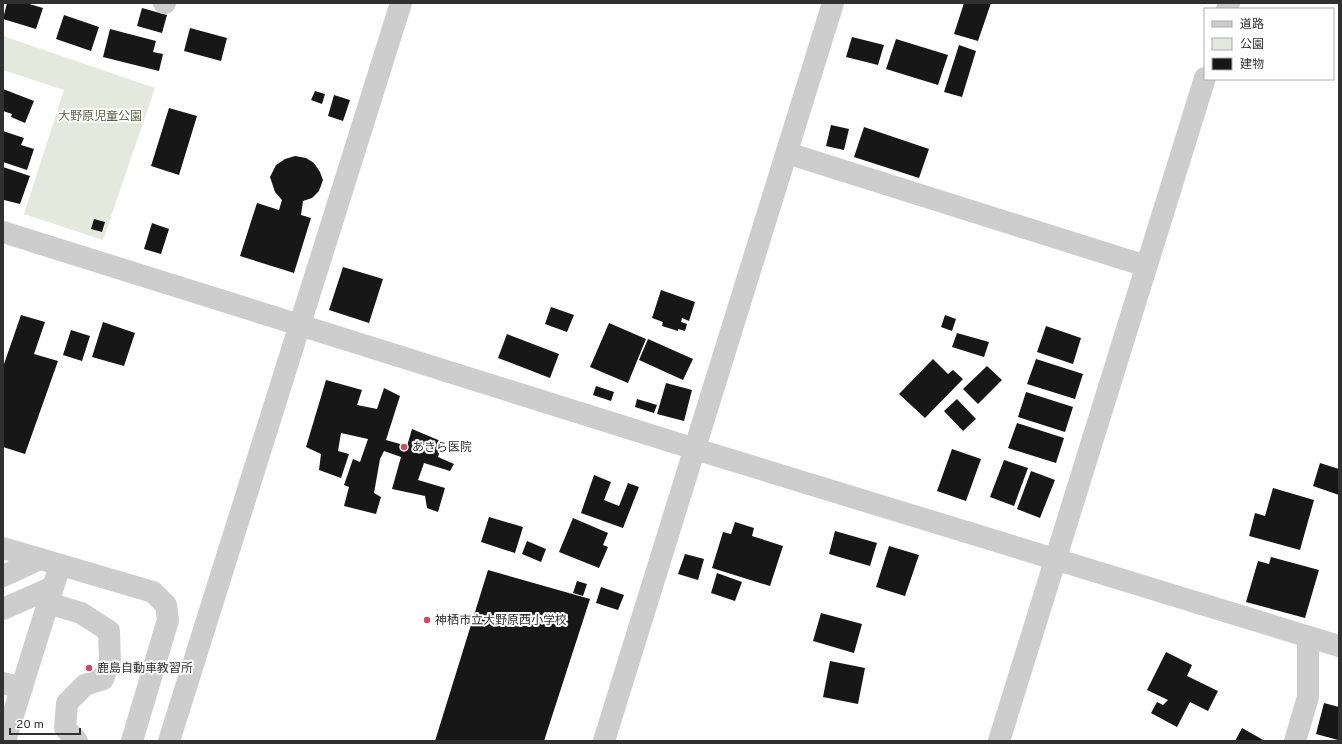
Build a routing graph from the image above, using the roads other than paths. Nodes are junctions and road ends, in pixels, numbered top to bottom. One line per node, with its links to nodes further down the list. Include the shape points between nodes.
1 (401, 3): 7 (street)
2 (833, 3): 4 (street)
3 (1204, 80): 6 (street)
4 (787, 153): 6 (street); 8 (street)
5 (3, 232): 7 (street)
6 (1146, 266): 10 (street)
7 (300, 326): 8 (street); 21 (street)
8 (695, 450): 10 (street); 22 (street)
9 (3, 548): 11 (street)
10 (1055, 560): 15 (street); 23 (street)
11 (50, 562): 12 (street); 13 (street); 20 (street, via 153,592 166,605 168,620)
12 (3, 576)
13 (51, 595): 14 (street); 17 (street); 19 (street, via 109,631 110,661 103,678 85,685 67,703 65,728)
14 (3, 609)
15 (1308, 637): 16 (street); 24 (street, via 1308,697)
16 (1339, 646)
17 (12, 685): 18 (street)
18 (5, 741)
19 (77, 741)
20 (132, 741)
21 (169, 741)
22 (604, 741)
23 (999, 741)
24 (1295, 741)

